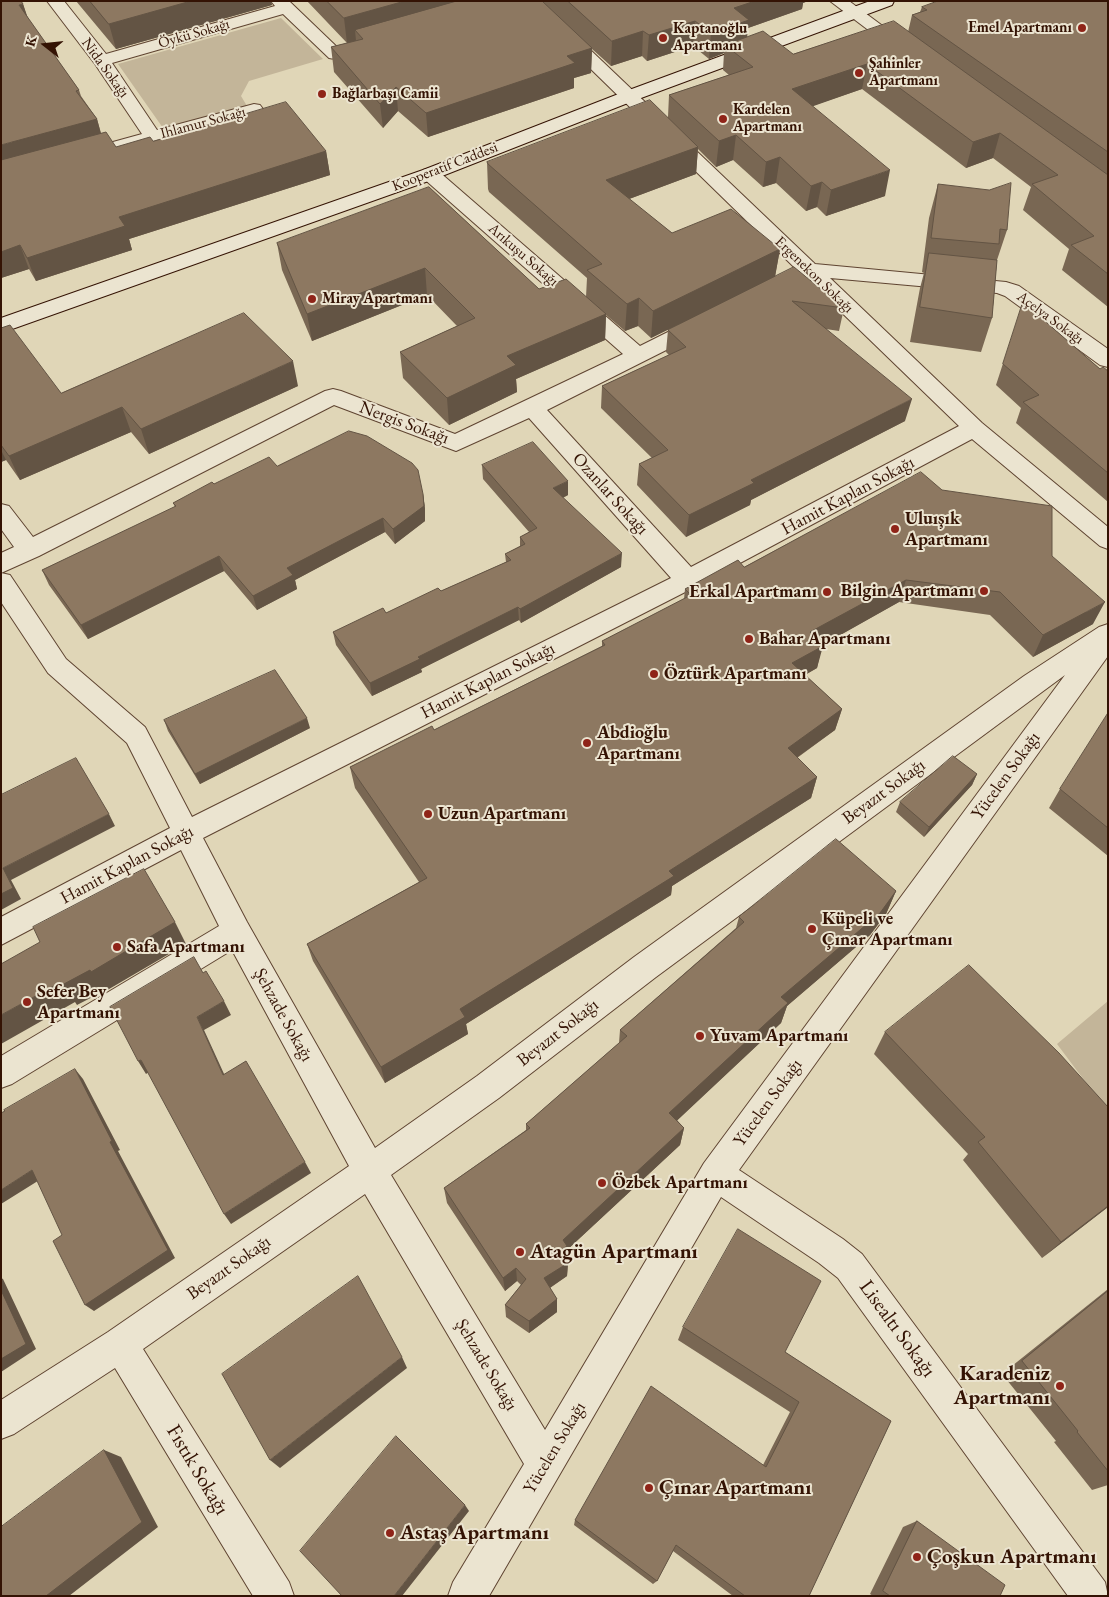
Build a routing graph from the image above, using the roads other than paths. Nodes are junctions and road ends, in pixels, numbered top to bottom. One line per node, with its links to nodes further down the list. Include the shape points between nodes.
1 (55, 1): 9 (street, Nida Sokağı)
2 (838, 1): 6 (street)
3 (886, 1): 6 (street, Kooperatif Caddesi)
4 (520, 2): 10 (street, Ergenekon Sokağı)
5 (283, 5): 7 (street, via 335,54); 9 (street, Öykü Sokağı)
6 (856, 13): 8 (street); 10 (street, Kooperatif Caddesi)
7 (379, 41)
8 (919, 59)
9 (102, 61): 12 (street, Nida Sokağı)
10 (627, 97): 14 (street, Kooperatif Caddesi); 15 (street, Ergenekon Sokağı)
11 (254, 109): 12 (street, Ihlamur Sokağı)
12 (153, 137): 13 (street, Ihlamur Sokağı)
13 (58, 162)
14 (430, 174): 18 (street, Kooperatif Caddesi); 19 (street, Arıkuşu Sokağı)
15 (809, 270): 16 (street); 20 (street, Açelya Sokağı, via 1005,288); 22 (street, Ergenekon Sokağı)
16 (749, 300)
17 (715, 317): 19 (street, Nergis Sokağı)
18 (1, 326)
19 (638, 356): 21 (street, Nergis Sokağı)
20 (1108, 360)
21 (532, 408): 25 (street, Nergis Sokağı, via 456,443 333,396); 27 (street, Ozanlar Sokağı)
22 (974, 428): 24 (street, Ergenekon Sokağı); 27 (street, Hamit Kaplan Sokağı)
23 (1, 512): 25 (street)
24 (1108, 540)
25 (30, 550): 26 (street, Nergis Sokağı)
26 (1, 564)
27 (688, 580): 30 (street, Hamit Kaplan Sokağı)
28 (1, 582): 30 (street, Şehzade Sokağı, via 57,666 136,734)
29 (1108, 636): 34 (street, Beyazıt Sokağı, via 1009,701); 35 (street, Yücelen Sokağı)
30 (186, 833): 31 (street, Şehzade Sokağı); 32 (street, Hamit Kaplan Sokağı)
31 (237, 931): 33 (street); 34 (street, Şehzade Sokağı)
32 (1, 932)
33 (1, 1073)
34 (370, 1171): 36 (street, Beyazıt Sokağı); 38 (street, Şehzade Sokağı)
35 (716, 1174): 38 (street, Yücelen Sokağı); 41 (street, Lisealtı Sokağı, via 850,1266)
36 (120, 1344): 37 (street, Beyazıt Sokağı); 39 (street, Fıstık Sokağı)
37 (1, 1421)
38 (545, 1465): 40 (street, Yücelen Sokağı)
39 (275, 1596)
40 (467, 1596)
41 (1092, 1596)

